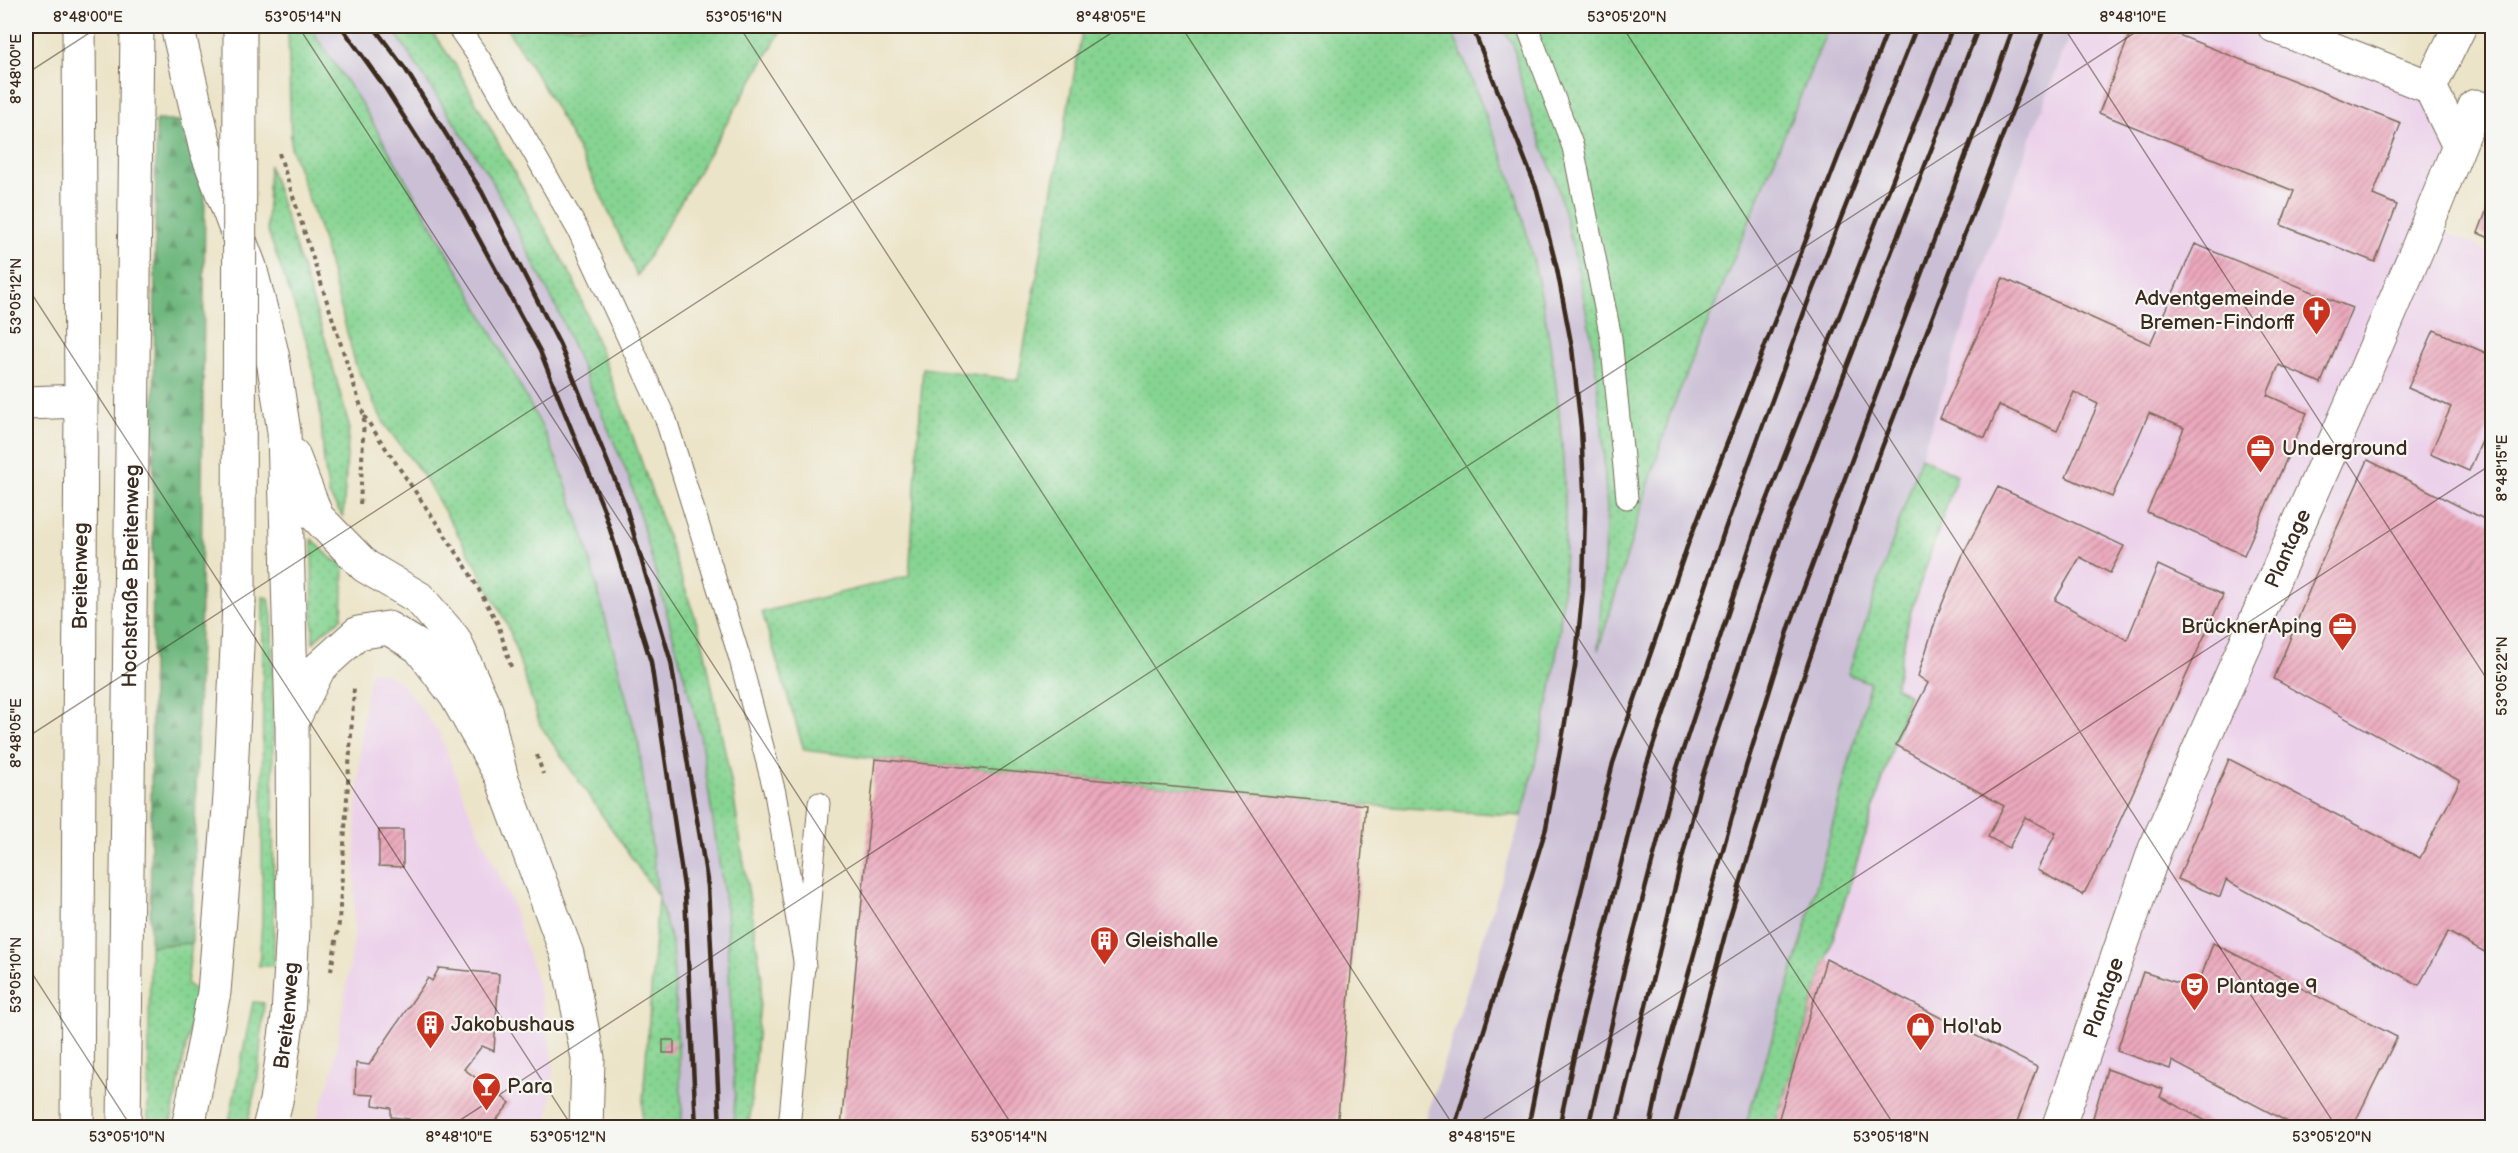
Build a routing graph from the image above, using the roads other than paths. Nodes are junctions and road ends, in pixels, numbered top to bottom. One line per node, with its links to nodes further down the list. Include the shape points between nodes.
1 (79, 26): 12 (main road, Breitenweg)
2 (137, 26): 21 (main road, Hochstraße Breitenweg)
3 (177, 26): 14 (main road, via 206,150 250,267 272,353)
4 (240, 26): 22 (main road, bridge, via 238,604 230,796 214,992)
5 (457, 26): 19 (lane, via 578,230 666,420 740,659 775,793)
6 (1527, 26): 15 (lane, via 1573,147 1611,338)
7 (2274, 26): 9 (main road)
8 (2460, 26): 9 (main road)
9 (2430, 87): 11 (main road)
10 (2484, 109): 11 (main road, Plantage)
11 (2458, 144): 26 (main road, Plantage, via 2364,374 2155,849)
12 (81, 401): 13 (main road); 20 (main road, Breitenweg)
13 (26, 403)
14 (284, 432): 16 (main road, Breitenweg); 17 (main road, via 317,517 358,561 419,598 454,639 486,710)
15 (1628, 498)
16 (292, 722): 17 (main road, via 319,668 358,633 388,628 418,647 456,696); 23 (main road, Breitenweg, via 293,939 288,1016)
17 (501, 776): 24 (main road, via 567,954 588,1058)
18 (819, 802): 19 (lane)
19 (805, 966): 25 (lane)
20 (77, 1128)
21 (124, 1128)
22 (188, 1128)
23 (269, 1128)
24 (586, 1128)
25 (789, 1128)
26 (2058, 1128)

